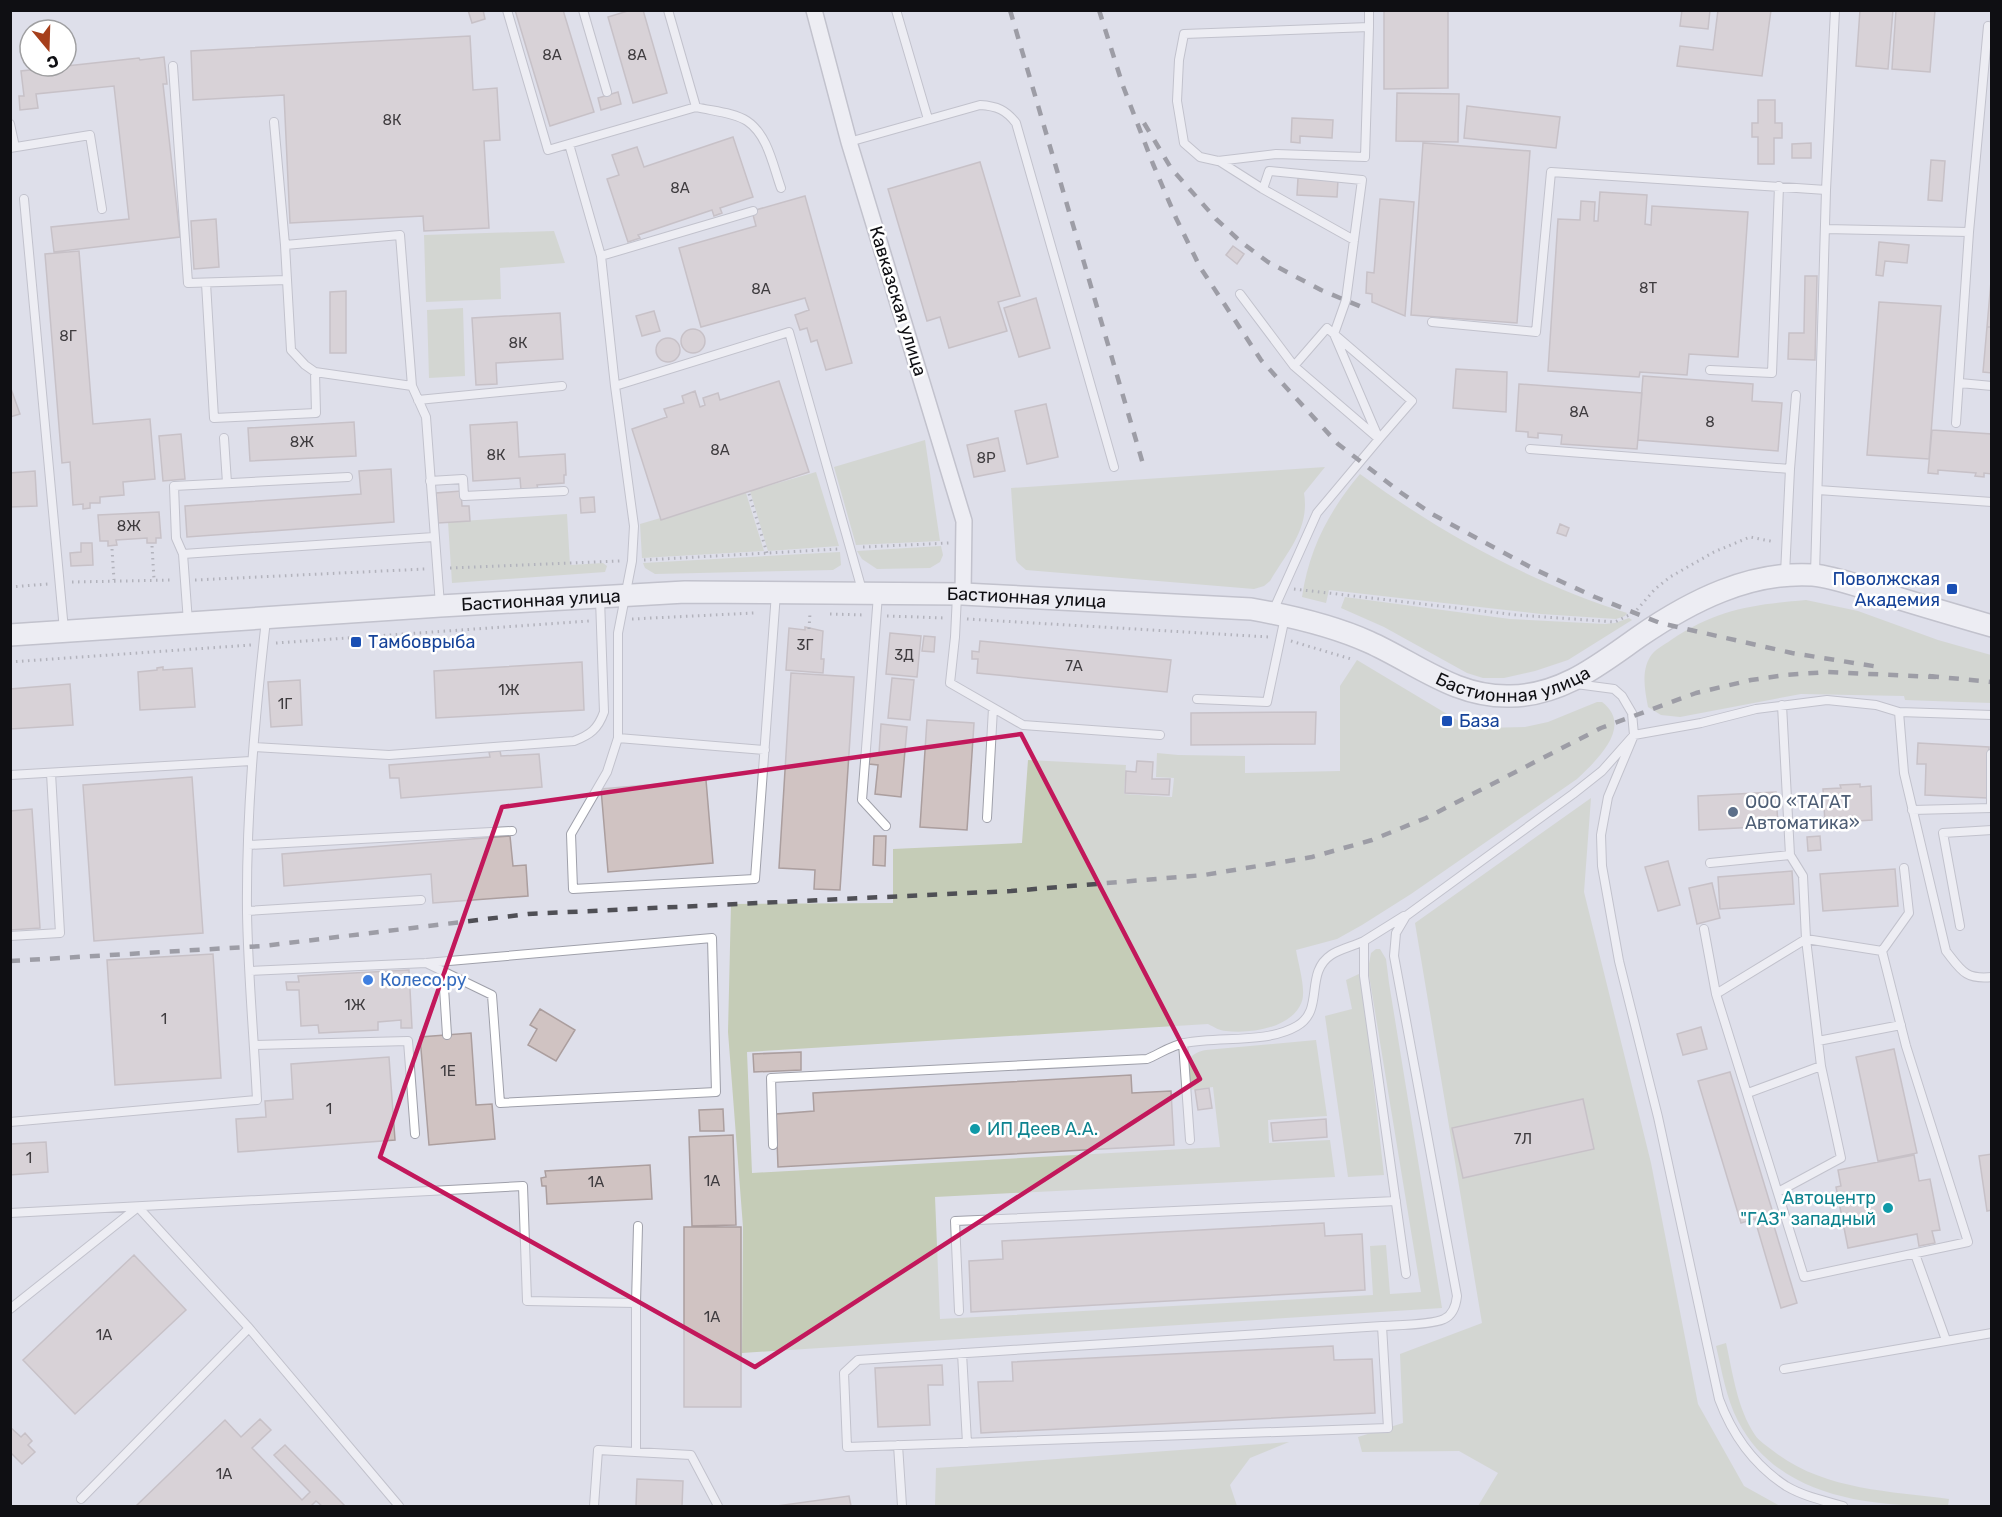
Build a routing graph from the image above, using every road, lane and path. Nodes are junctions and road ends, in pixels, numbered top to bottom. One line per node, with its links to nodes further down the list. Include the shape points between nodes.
1 (507, 10): 17 (lane, via 548,150)
2 (582, 10): 11 (lane)
3 (668, 10): 12 (lane)
4 (814, 10): 16 (street, Кавказская улица)
5 (896, 10): 13 (lane)
6 (1369, 10): 9 (lane)
7 (1835, 10): 23 (lane)
8 (1988, 26): 28 (lane)
9 (1369, 27): 19 (lane, via 1365,157 1276,154); 19 (lane, via 1184,34 1177,101 1184,143 1200,157)
10 (173, 66): 33 (lane, via 188,283)
11 (607, 92)
12 (696, 107): 17 (lane); 21 (lane, via 746,120 754,127 766,146)
13 (928, 119): 16 (lane); 51 (lane, via 994,105 1016,123)
14 (274, 122): 30 (lane)
15 (10, 124): 18 (lane)
16 (849, 142): 61 (street, Кавказская улица, via 964,521)
17 (569, 144): 31 (lane)
18 (13, 147): 25 (lane, via 90,135)
19 (1218, 161): 22 (lane)
20 (1779, 186): 23 (lane); 35 (lane, via 1551,172 1536,332); 38 (lane, via 1772,373)
21 (781, 188)
22 (1263, 189): 29 (lane); 29 (lane, via 1269,171 1362,180)
23 (1826, 190): 27 (lane)
24 (24, 199): 75 (lane)
25 (102, 209)
26 (753, 211): 31 (lane)
27 (1825, 229): 28 (lane); 56 (lane)
28 (1969, 232): 40 (lane)
29 (1354, 240): 36 (lane, via 1346,300)
30 (285, 245): 32 (lane); 41 (lane, via 399,236)
31 (601, 256): 43 (lane)
32 (287, 280): 33 (lane); 39 (lane, via 291,350)
33 (206, 283): 39 (lane, via 214,417 316,413)
34 (1240, 294): 37 (lane)
35 (1432, 322)
36 (1334, 334): 37 (lane, via 1327,328); 49 (lane); 49 (lane, via 1412,401)
37 (1294, 366): 49 (lane)
38 (1710, 370)
39 (315, 372): 41 (lane)
40 (1960, 383): 44 (lane); 47 (lane)
41 (412, 386): 46 (lane)
42 (562, 386): 46 (lane)
43 (615, 386): 64 (lane, via 789,332); 68 (lane, via 634,526)
44 (1992, 386)
45 (1796, 395): 52 (lane)
46 (418, 400): 54 (lane, via 426,417)
47 (1956, 423)
48 (225, 438): 55 (lane)
49 (1380, 439): 77 (lane, via 1317,513)
50 (1530, 449): 52 (lane)
51 (1114, 467)
52 (1790, 469): 62 (lane)
53 (348, 477): 55 (lane)
54 (430, 481): 57 (lane, via 463,479 464,496); 60 (lane)
55 (227, 483): 67 (lane, via 174,486 176,538)
56 (1818, 489): 59 (lane); 70 (lane)
57 (564, 491)
58 (749, 494): 66 (path)
59 (1992, 502)
60 (434, 537): 67 (lane); 69 (lane)
61 (964, 542): 64 (path); 79 (street, Кавказская улица)
62 (1786, 544): 71 (lane); 77 (path, via 1750,537 1714,552 1670,577 1635,612 1615,622 1517,615)
63 (152, 546): 72 (path)
64 (850, 548): 66 (path); 78 (lane)
65 (112, 549): 73 (path)
66 (767, 553): 68 (path)
67 (183, 554): 74 (lane)
68 (632, 561): 69 (path); 80 (lane)
69 (437, 568): 74 (path); 83 (lane)
70 (1815, 575): 71 (main road, Бастионная улица); 93 (main road, Бастионная улица)
71 (1785, 576): 101 (main road, Бастионная улица, via 1720,590 1649,630)
72 (154, 579): 73 (path); 74 (path)
73 (114, 580): 75 (path)
74 (185, 580): 92 (lane)
75 (60, 583): 76 (path); 95 (lane)
76 (10, 587)
77 (1284, 587): 86 (lane)
78 (871, 593): 79 (main road, Бастионная улица); 82 (main road, Бастионная улица); 87 (lane)
79 (960, 594): 86 (main road, Бастионная улица, via 1251,609); 89 (lane)
80 (624, 596): 81 (main road, Бастионная улица); 82 (main road, Бастионная улица, via 686,592); 91 (lane)
81 (600, 597): 83 (main road, Бастионная улица); 90 (lane)
82 (775, 602): 91 (path); 111 (lane)
83 (440, 606): 88 (main road, Бастионная улица)
84 (810, 613): 94 (path)
85 (821, 614): 87 (path)
86 (1279, 614): 97 (lane); 101 (main road, Бастионная улица, via 1325,625 1369,642 1457,688 1480,695 1512,696)
87 (876, 615): 89 (path); 118 (lane, via 862,800)
88 (266, 619): 92 (main road, Бастионная улица); 98 (lane)
89 (956, 619): 97 (path); 104 (lane, via 950,683)
90 (601, 620): 98 (path); 110 (lane, via 604,712 593,732 585,737 574,741 389,754)
91 (620, 620): 109 (lane)
92 (188, 623): 95 (main road, Бастионная улица)
93 (1992, 626)
94 (809, 629)
95 (65, 632): 96 (main road, Бастионная улица)
96 (10, 635)
97 (1281, 638): 99 (path); 102 (lane, via 1267,702)
98 (263, 644): 100 (path); 110 (lane)
99 (1351, 659)
100 (10, 662)
101 (1569, 683): 108 (lane, via 1614,689 1632,713)
102 (1197, 699)
103 (1782, 705): 105 (lane, via 1827,700 1876,705); 108 (lane); 122 (lane)
104 (993, 708): 107 (lane, via 1023,725); 117 (lane)
105 (1899, 712): 106 (lane); 116 (lane, via 1904,774)
106 (1992, 715)
107 (1160, 735)
108 (1634, 735): 127 (lane, via 1602,771); 174 (lane, via 1608,797 1601,835 1602,866 1619,961 1659,1118 1719,1399 1737,1437 1764,1467 1787,1486)
109 (618, 738): 111 (lane); 111 (lane, via 607,772 571,834 573,889 755,879)
110 (254, 747): 113 (lane)
111 (765, 750)
112 (1991, 754): 116 (lane, via 1991,808)
113 (251, 761): 114 (lane); 121 (lane)
114 (51, 773): 115 (lane); 130 (lane, via 60,933)
115 (10, 775)
116 (1912, 810): 137 (lane, via 1946,951 1963,973)
117 (987, 819)
118 (886, 826)
119 (1992, 830): 128 (lane, via 1943,832)
120 (512, 831): 121 (lane)
121 (248, 845): 126 (lane)
122 (1790, 855): 123 (lane); 131 (lane, via 1803,876)
123 (1710, 863)
124 (1905, 868): 133 (lane, via 1909,913)
125 (421, 900): 126 (lane)
126 (247, 911): 135 (lane)
127 (1406, 916): 132 (lane); 160 (lane, via 1396,933 1395,956 1457,1296 1452,1313 1443,1320)
128 (1960, 926)
129 (1704, 929): 138 (lane)
130 (10, 936)
131 (1806, 939): 133 (lane); 138 (lane); 141 (lane)
132 (1364, 942): 142 (lane, via 1331,955 1322,964 1315,980 1313,1008 1299,1025 1272,1035); 151 (lane, via 1364,976)
133 (1882, 951): 139 (lane)
134 (426, 963): 135 (lane); 136 (lane); 136 (lane, via 712,938 716,1092 500,1103 492,995)
135 (250, 971): 143 (lane)
136 (443, 972): 140 (lane)
137 (1992, 977)
138 (1716, 994): 145 (lane)
139 (1901, 1025): 141 (lane); 155 (lane, via 1968,1242)
140 (447, 1035)
141 (1818, 1041): 144 (lane)
142 (1183, 1043): 148 (lane); 149 (lane, via 1147,1059 771,1078)
143 (255, 1045): 146 (lane, via 258,1100); 147 (lane, via 408,1041)
144 (1821, 1065): 145 (lane); 150 (lane, via 1841,1158)
145 (1748, 1093): 150 (lane)
146 (10, 1122)
147 (415, 1134)
148 (1190, 1140)
149 (773, 1145)
150 (1778, 1192): 155 (lane, via 1804,1277)
151 (1396, 1202): 156 (lane); 159 (lane, via 955,1221)
152 (138, 1207): 153 (lane); 157 (lane, via 523,1186 527,1301); 158 (lane); 161 (lane)
153 (10, 1213)
154 (638, 1226): 157 (lane)
155 (1915, 1254): 163 (lane)
156 (1407, 1274)
157 (636, 1303): 168 (lane)
158 (10, 1309)
159 (959, 1311)
160 (1382, 1326): 164 (lane); 166 (lane, via 1388,1428)
161 (249, 1329): 169 (lane); 170 (lane)
162 (1992, 1333): 163 (lane)
163 (1946, 1340): 165 (lane)
164 (962, 1353): 166 (lane); 167 (lane, via 858,1360 844,1373 847,1447)
165 (1784, 1368)
166 (967, 1443): 167 (lane)
167 (898, 1445): 173 (lane)
168 (636, 1451): 171 (lane, via 598,1450); 172 (lane, via 691,1455)
169 (81, 1499)
170 (399, 1506)
171 (594, 1506)
172 (718, 1506)
173 (902, 1506)
174 (1843, 1506)

